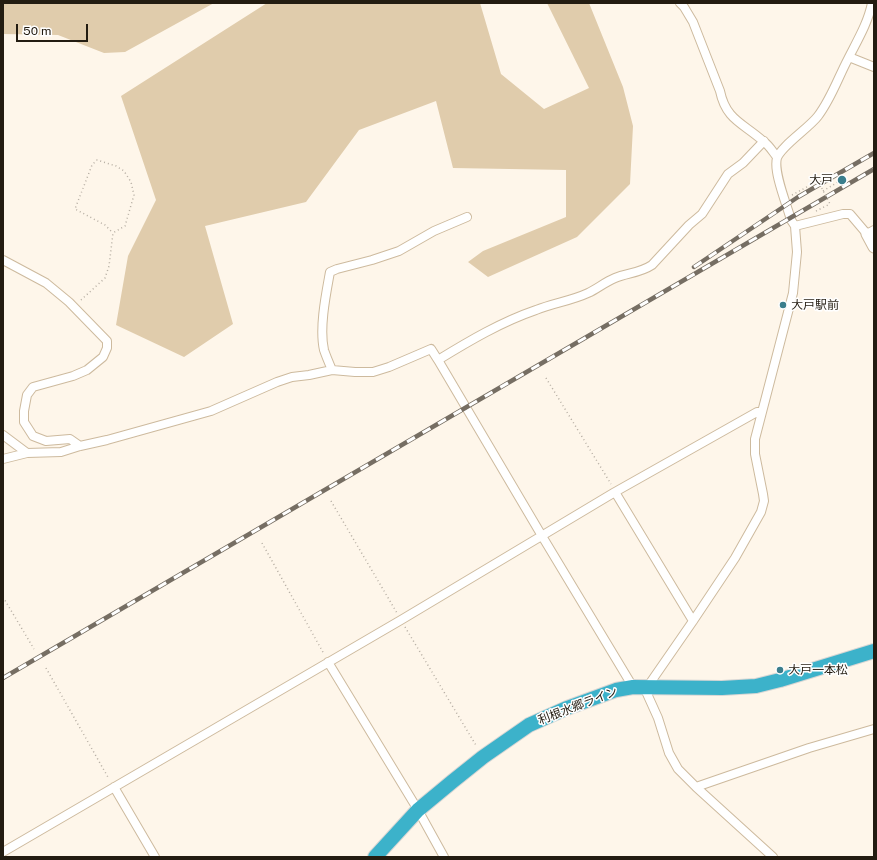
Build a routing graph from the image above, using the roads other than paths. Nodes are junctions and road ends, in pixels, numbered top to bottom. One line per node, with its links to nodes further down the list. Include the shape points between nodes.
1 (680, 3): 5 (street, via 693,22 722,101 733,118)
2 (872, 3): 3 (street, via 867,20)
3 (849, 57): 4 (street); 6 (street, via 818,116)
4 (874, 67)
5 (764, 141): 6 (street); 12 (street, via 743,163 728,174 702,214 652,265 615,278 588,294 536,309 509,320)
6 (777, 157): 8 (street, via 779,180)
7 (468, 217): 13 (street, via 434,231 399,251 330,272 323,338 324,350)
8 (795, 226): 9 (street, via 850,214); 14 (street, via 797,266 793,293)
9 (871, 232): 10 (main road)
10 (874, 246)
11 (3, 260): 16 (street, via 46,283 107,341 104,357 87,370 33,387 26,395 24,422 33,436 46,441 70,439)
12 (438, 360): 13 (street, via 431,349 372,372); 20 (street)
13 (332, 370): 16 (street, via 292,377 211,411)
14 (761, 412): 19 (street); 21 (street, via 755,439 755,454 764,501 761,512 735,558)
15 (3, 436): 17 (street)
16 (80, 446): 17 (street, via 61,452)
17 (27, 453): 18 (street)
18 (3, 459)
19 (615, 492): 20 (street); 21 (street)
20 (542, 536): 23 (street); 24 (street)
21 (693, 621): 24 (street)
22 (874, 651): 24 (highway, 利根水郷ライン, via 756,686)
23 (328, 662): 26 (street); 28 (street)
24 (642, 687): 27 (street, via 658,718 669,753 678,769); 28 (highway, 利根水郷ライン, via 616,690 529,725 453,780)
25 (874, 729): 27 (street)
26 (114, 787): 29 (street); 30 (street)
27 (696, 787): 33 (street)
28 (418, 810): 31 (highway, 利根水郷ライン); 32 (street)
29 (3, 852)
30 (155, 857)
31 (375, 857)
32 (444, 857)
33 (773, 857)

